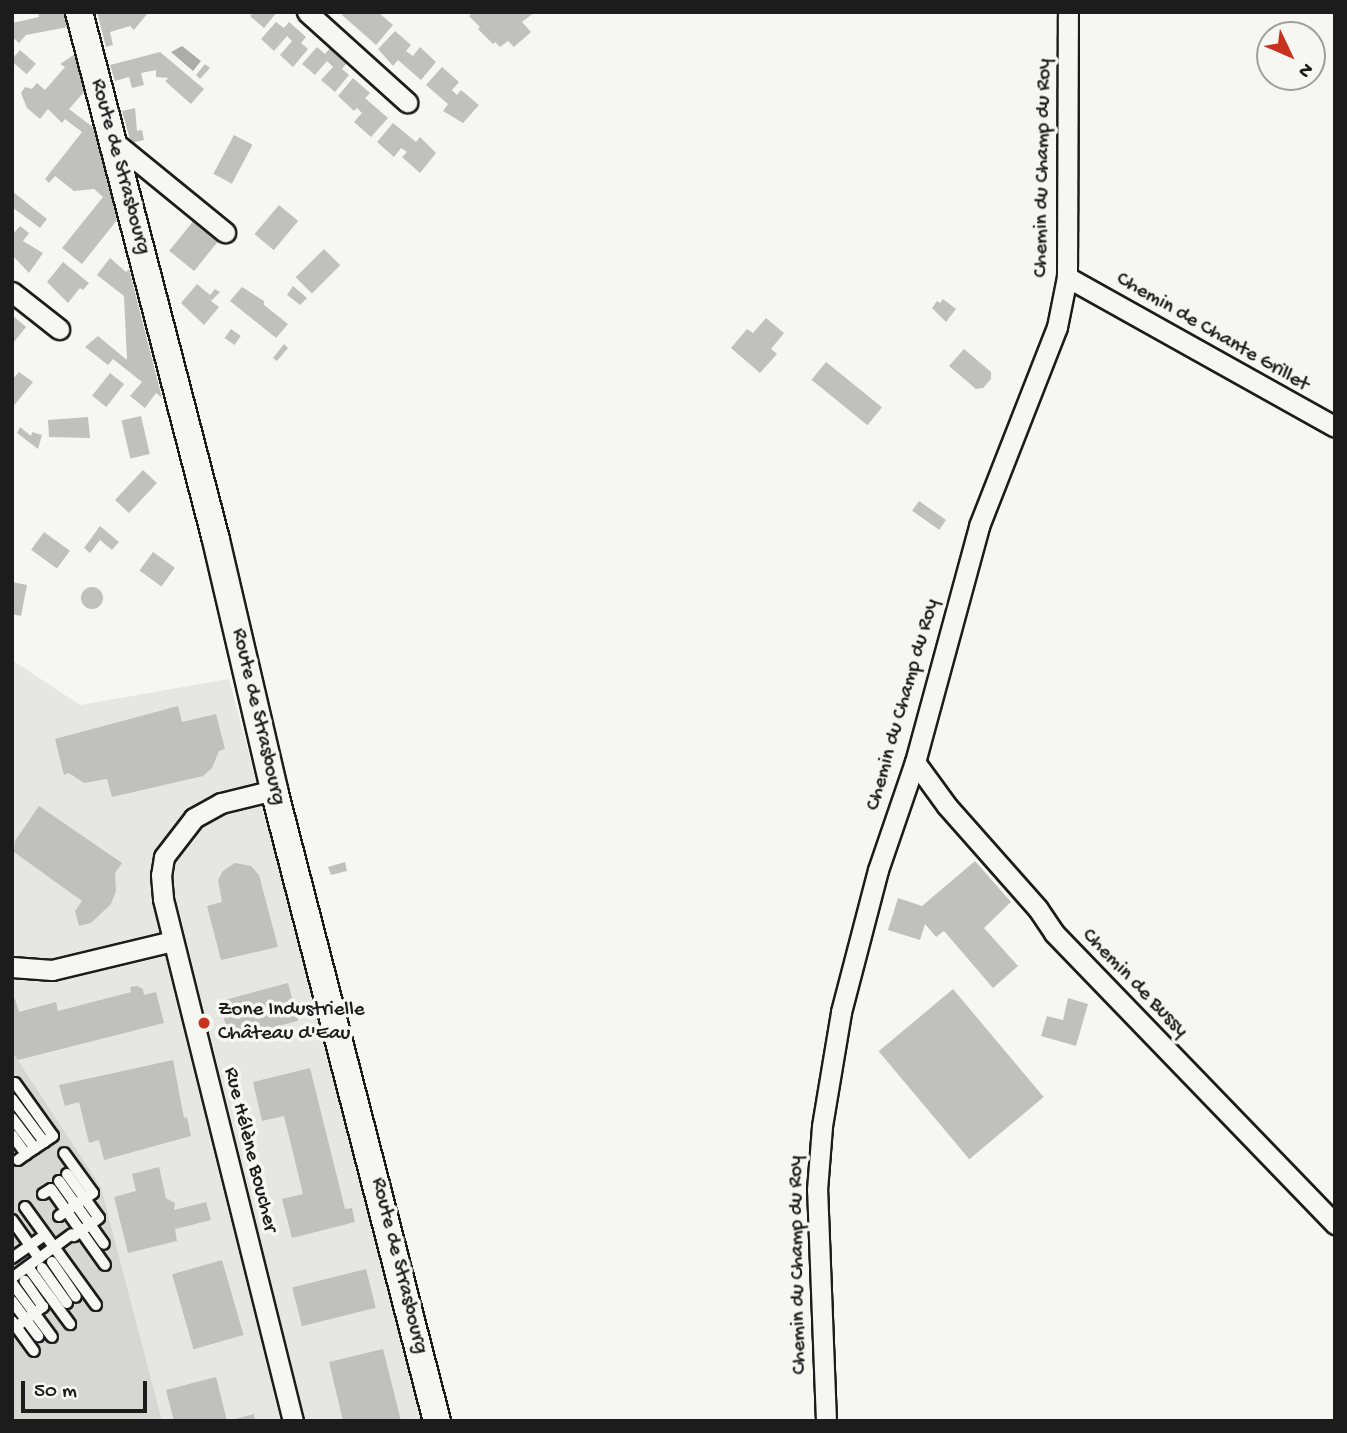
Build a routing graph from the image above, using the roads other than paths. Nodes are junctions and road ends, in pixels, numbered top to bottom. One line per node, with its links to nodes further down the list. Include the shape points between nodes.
1 (79, 12): 5 (main road, Route de Strasbourg)
2 (307, 12): 4 (street)
3 (1068, 12): 7 (street, Chemin du Champ du Roy)
4 (407, 102)
5 (112, 140): 6 (street); 12 (main road, Route de Strasbourg, via 216,540)
6 (225, 232)
7 (1067, 277): 10 (street, Chemin de Chante Grillet); 11 (street, Chemin du Champ du Roy, via 1057,327 979,526)
8 (12, 292): 9 (street)
9 (59, 330)
10 (1335, 427)
11 (915, 762): 26 (street, Chemin de Bussy, via 1054,933); 51 (street, Chemin du Champ du Roy, via 878,870 841,1012 822,1126 817,1189)
12 (274, 790): 13 (street, Rue Hélène Boucher, via 221,803 194,818 163,857 161,875); 50 (main road, Route de Strasbourg)
13 (173, 941): 14 (street, via 52,970); 49 (street, Rue Hélène Boucher)
14 (12, 967)
15 (15, 1083): 17 (lane)
16 (12, 1099): 17 (lane)
17 (20, 1118): 19 (lane); 19 (lane, via 53,1136)
18 (12, 1135): 19 (lane)
19 (30, 1151)
20 (64, 1153): 24 (lane, via 93,1192)
21 (63, 1178): 24 (lane)
22 (43, 1194): 24 (lane, via 51,1189)
23 (25, 1208): 28 (lane)
24 (71, 1208): 27 (lane); 27 (lane, via 99,1218)
25 (12, 1220): 30 (lane)
26 (1335, 1224)
27 (79, 1231): 29 (lane); 31 (lane); 35 (lane)
28 (45, 1235): 30 (lane); 31 (lane)
29 (104, 1244)
30 (30, 1245): 32 (lane); 34 (lane)
31 (54, 1247): 34 (lane); 40 (lane)
32 (13, 1255): 36 (lane)
33 (52, 1262): 40 (lane)
34 (41, 1263): 36 (lane); 40 (lane)
35 (106, 1265)
36 (26, 1268): 37 (lane); 40 (lane)
37 (12, 1278)
38 (25, 1281): 43 (lane, via 43,1307)
39 (12, 1283): 43 (lane)
40 (72, 1300): 42 (lane); 45 (lane)
41 (12, 1301): 43 (lane)
42 (96, 1305)
43 (30, 1316): 44 (lane); 46 (lane); 47 (lane)
44 (14, 1324): 48 (lane)
45 (70, 1324)
46 (38, 1336)
47 (52, 1337)
48 (34, 1351)
49 (293, 1421)
50 (437, 1421)
51 (826, 1421)

